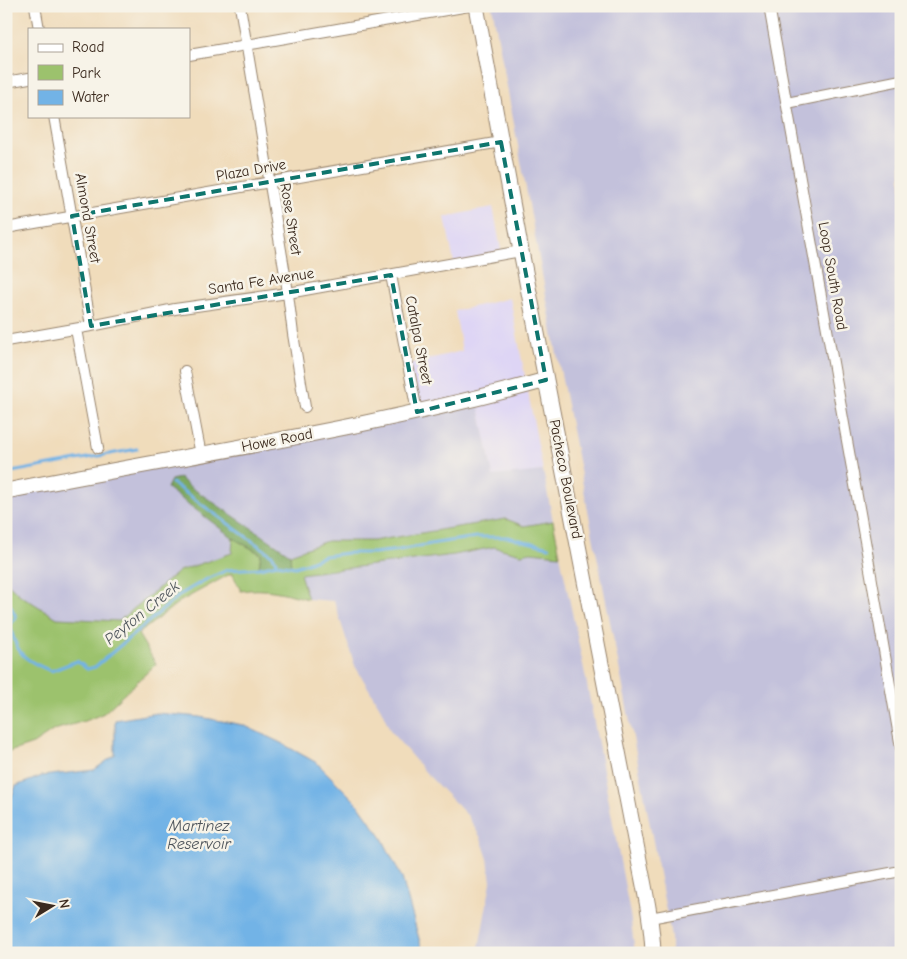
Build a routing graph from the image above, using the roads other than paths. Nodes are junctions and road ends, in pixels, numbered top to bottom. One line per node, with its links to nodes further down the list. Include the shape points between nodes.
1 (35, 6): 6 (street)
2 (240, 6): 7 (street, Rose Street)
3 (469, 6): 7 (street)
4 (476, 6): 14 (main road, Pacheco Boulevard)
5 (769, 6): 12 (street, Loop South Road)
6 (39, 28)
7 (246, 44): 8 (street); 15 (street, Rose Street)
8 (190, 55)
9 (28, 78): 11 (street)
10 (901, 80): 12 (street)
11 (6, 82)
12 (787, 103): 31 (street, Loop South Road)
13 (54, 118): 16 (street, Almond Street)
14 (501, 142): 15 (street, Plaza Drive); 18 (main road, Pacheco Boulevard)
15 (270, 182): 16 (street, Plaza Drive); 20 (street, Rose Street)
16 (72, 216): 17 (street, Plaza Drive); 21 (street, Almond Street)
17 (6, 228)
18 (521, 252): 19 (street, Santa Fe Avenue); 25 (main road, Pacheco Boulevard)
19 (391, 275): 20 (street, Santa Fe Avenue); 27 (street, Catalpa Street)
20 (288, 293): 21 (street, Santa Fe Avenue, via 175,309); 26 (street, Rose Street)
21 (92, 326): 22 (street, Santa Fe Avenue)
22 (76, 328): 23 (street, Santa Fe Avenue); 28 (street)
23 (6, 341)
24 (185, 371): 29 (street)
25 (546, 380): 27 (main road, Howe Road); 33 (main road, Pacheco Boulevard)
26 (305, 407)
27 (417, 412): 29 (main road, Howe Road)
28 (98, 448)
29 (200, 455): 30 (main road, Howe Road)
30 (6, 491)
31 (901, 748)
32 (901, 872): 33 (street)
33 (650, 918): 34 (main road, Pacheco Boulevard)
34 (653, 953)

